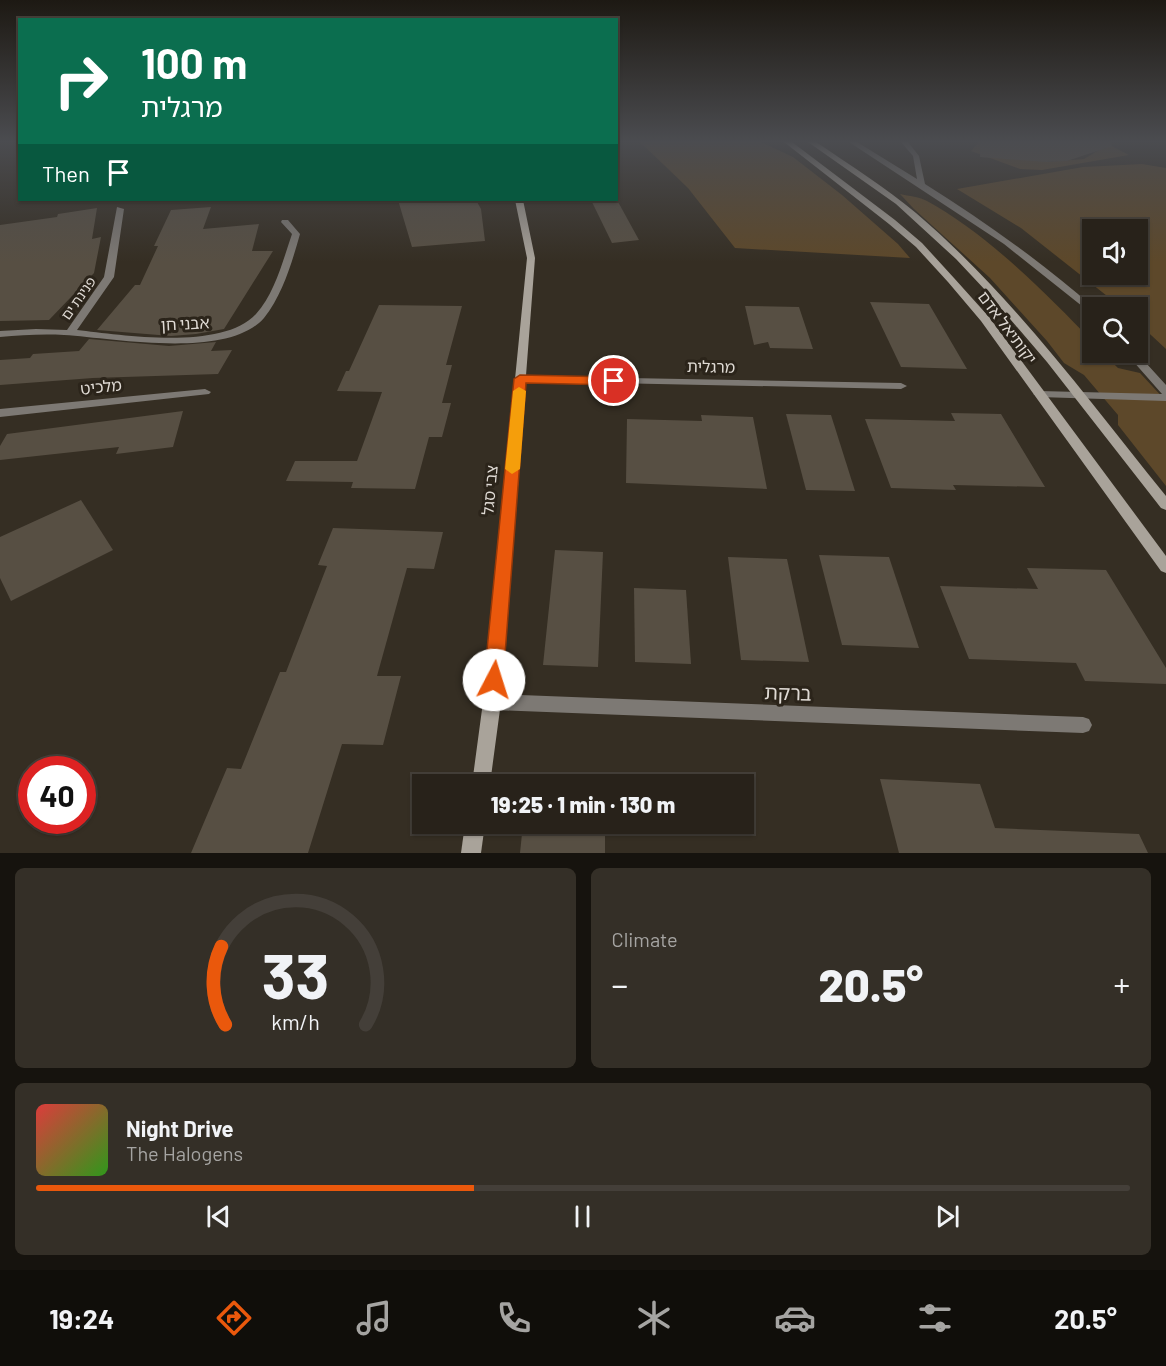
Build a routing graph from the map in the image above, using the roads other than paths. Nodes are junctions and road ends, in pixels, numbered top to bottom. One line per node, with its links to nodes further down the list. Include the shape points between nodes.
1 (841, 182): 17 (main road, יקותיאל אדם, via 919,245 985,319)
2 (869, 182): 18 (main road, יקותיאל אדם, via 924,224 983,281)
3 (915, 182): 5 (street)
4 (921, 182): 5 (street)
5 (922, 186): 9 (street, via 1012,244)
6 (519, 201): 13 (main road, צבי סגל, via 531,258)
7 (120, 209): 10 (street, פנינת ים, via 110,277)
8 (285, 222): 10 (street, אבני חן, via 296,234 281,279 258,318 248,325 198,339 148,340)
9 (1082, 302)
10 (70, 333): 11 (street, אבני חן)
11 (0, 334)
12 (1140, 363): 16 (street)
13 (520, 379): 14 (street, מרגלית); 23 (main road, צבי סגל)
14 (902, 386)
15 (205, 392): 20 (street, מלכיט)
16 (1166, 392)
17 (1039, 394): 18 (street); 22 (main road, יקותיאל אדם)
18 (1078, 396): 19 (street); 21 (main road, יקותיאל אדם)
19 (1166, 398)
20 (0, 413)
21 (1166, 505)
22 (1166, 567)
23 (492, 702): 24 (street, ברקת); 25 (main road, צבי סגל)
24 (1083, 725)
25 (481, 774)
26 (474, 834): 27 (main road)
27 (471, 853)

